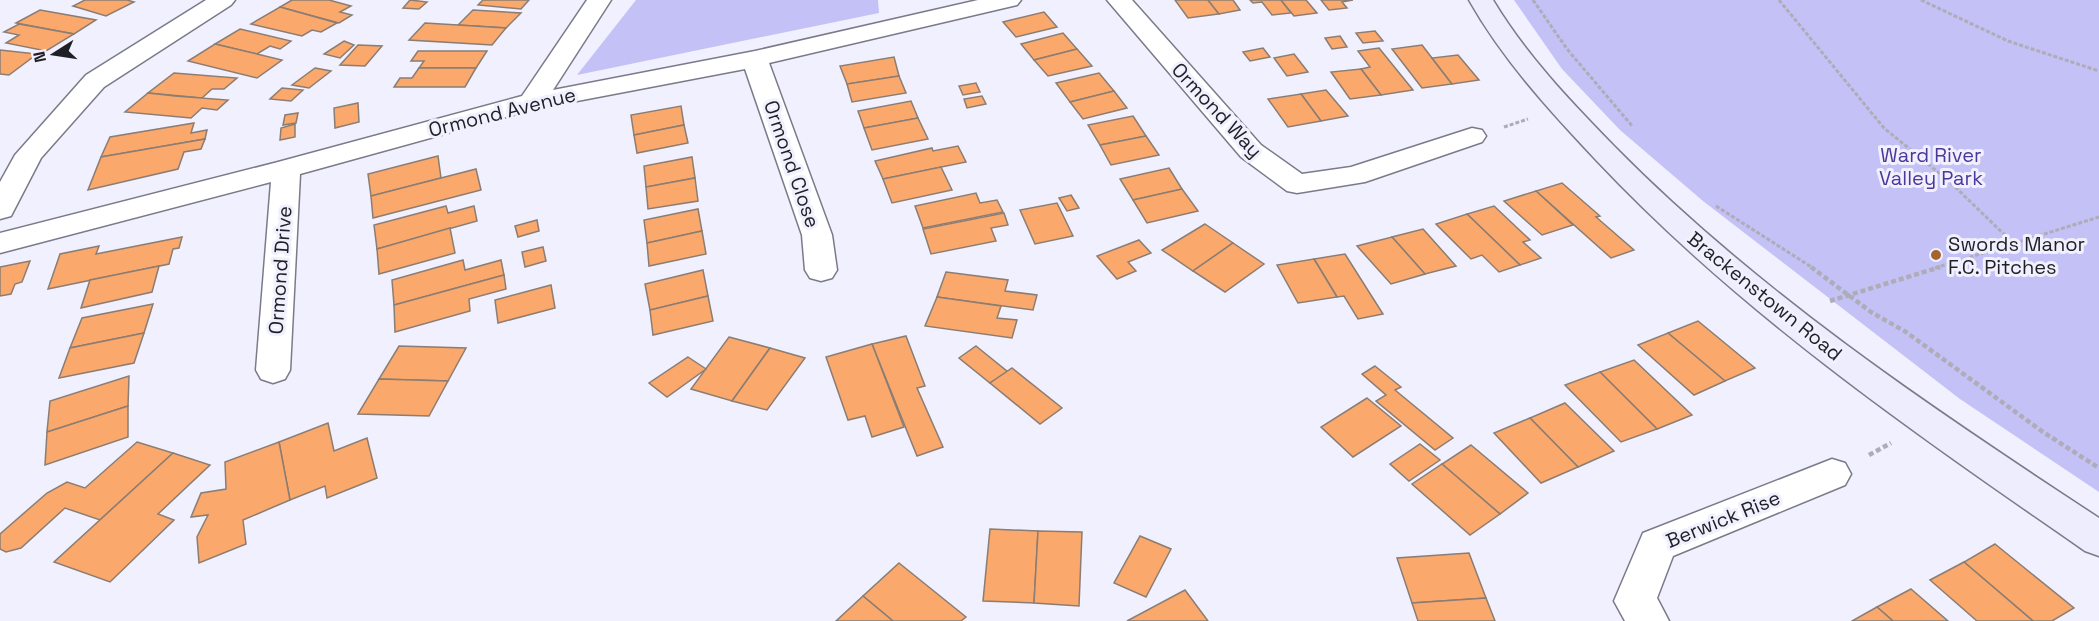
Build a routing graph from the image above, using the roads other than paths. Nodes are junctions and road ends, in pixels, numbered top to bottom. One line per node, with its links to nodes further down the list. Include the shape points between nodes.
1 (223, 0): 10 (street, via 95,81 28,155)
2 (599, 0): 7 (street)
3 (1009, 0): 6 (street, Ormond Avenue)
4 (1119, 0): 8 (street, Ormond Way, via 1251,151 1297,184 1355,176)
5 (1481, 0): 15 (street, Brackenstown Road, via 1521,61 1563,109 1621,172 1721,264 1929,424)
6 (755, 59): 7 (street, Ormond Avenue); 12 (street, Ormond Close, via 817,235)
7 (532, 102): 9 (street, Ormond Avenue)
8 (1472, 136)
9 (286, 169): 11 (street, Ormond Avenue); 13 (street, Ormond Drive)
10 (0, 209)
11 (0, 243)
12 (821, 270)
13 (273, 370)
14 (1832, 474): 16 (street, Berwick Rise, via 1657,546 1635,601)
15 (2099, 539)
16 (1648, 621)

